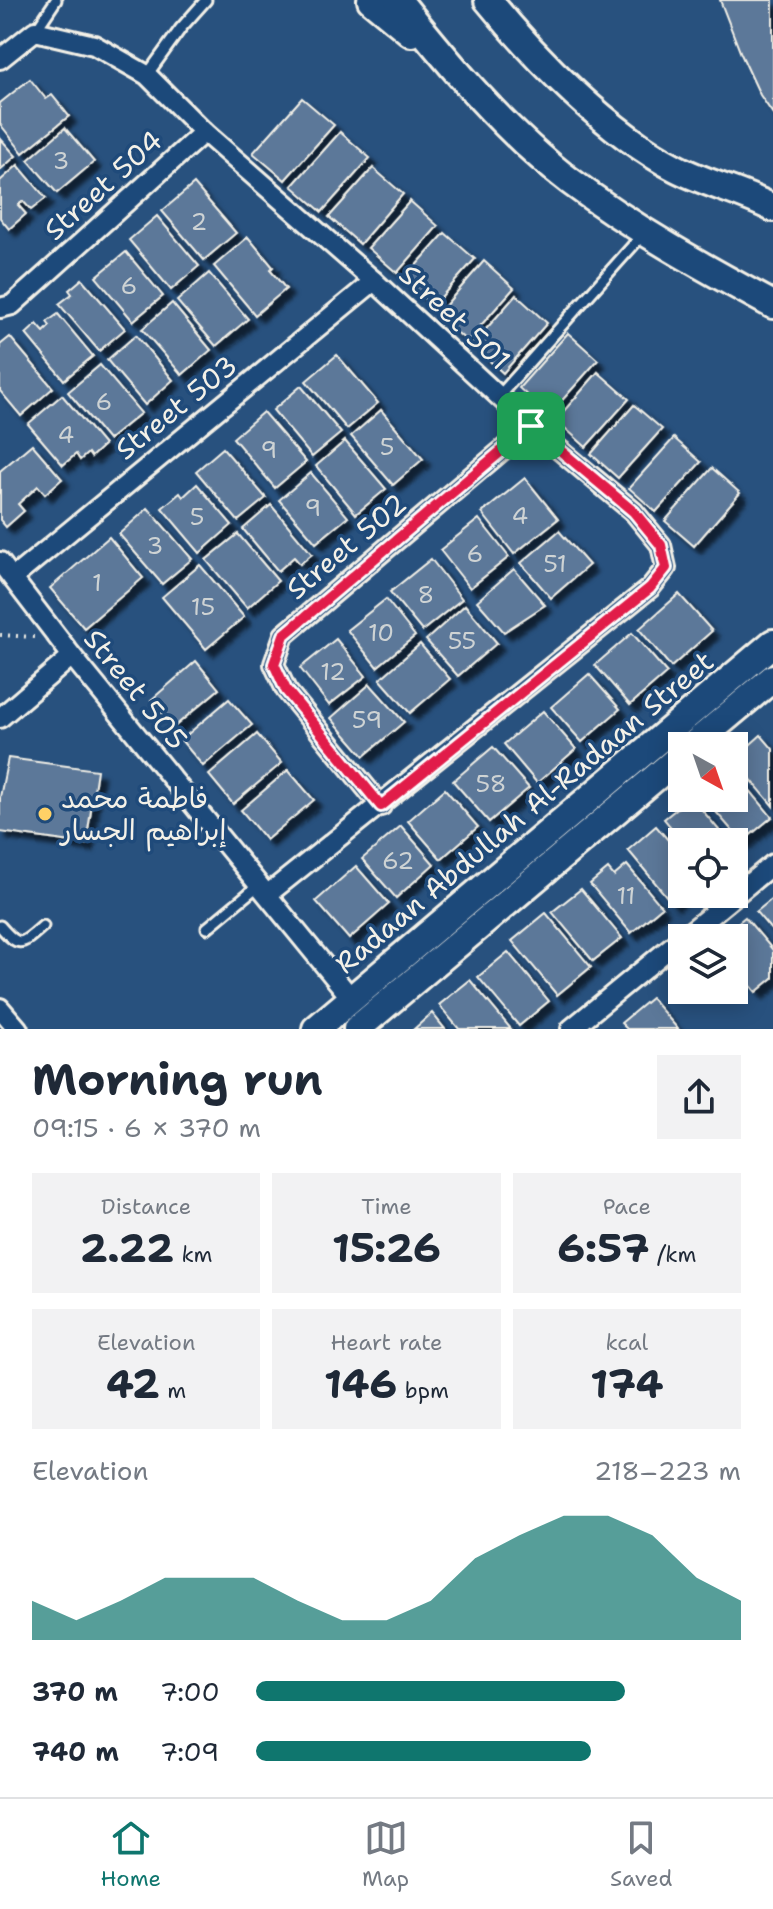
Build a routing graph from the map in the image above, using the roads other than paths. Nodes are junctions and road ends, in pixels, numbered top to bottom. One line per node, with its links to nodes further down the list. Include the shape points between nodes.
1 (56, 0): 6 (lane)
2 (206, 0): 9 (lane)
3 (371, 0): 7 (street)
4 (398, 0): 7 (street)
5 (493, 4): 11 (street, via 547,66 611,125 676,168)
6 (35, 31): 8 (street); 9 (street, Street 501, via 94,45)
7 (444, 58): 12 (street, via 568,180)
8 (0, 59)
9 (147, 75): 10 (street, Street 501)
10 (204, 132): 13 (street, Street 501); 15 (street, Street 504, via 12,305)
11 (765, 202)
12 (644, 233): 14 (street); 16 (lane)
13 (374, 281): 16 (street, Street 501); 19 (street, Street 503)
14 (773, 305)
15 (0, 308)
16 (499, 396): 17 (street, Street 501)
17 (531, 426): 26 (street, Street 502, via 284,635 274,664 286,690); 26 (street, Street 501, via 634,512 661,545 666,568 650,588)
18 (0, 562): 19 (street, Street 505)
19 (14, 577): 21 (street, Street 505)
20 (773, 643): 27 (street, Radaan Abdullah Al-Radaan Street)
21 (72, 656): 23 (street); 29 (street, Street 505)
22 (773, 678): 24 (street, Radaan Abdullah Al-Radaan Street)
23 (0, 718)
24 (709, 732)
25 (668, 765): 27 (street, Radaan Abdullah Al-Radaan Street)
26 (381, 806): 29 (street, Street 501)
27 (550, 849): 35 (street, Radaan Abdullah Al-Radaan Street); 39 (street, Radaan Abdullah Al-Radaan Street)
28 (773, 864): 30 (street)
29 (264, 889): 33 (lane); 35 (street, Street 505)
30 (699, 924)
31 (0, 926): 32 (lane, via 18,943)
32 (43, 926)
33 (207, 928)
34 (668, 949): 40 (street)
35 (352, 999): 38 (street, Radaan Abdullah Al-Radaan Street)
36 (0, 1008): 37 (street)
37 (18, 1029)
38 (316, 1029)
39 (357, 1029)
40 (571, 1029)

